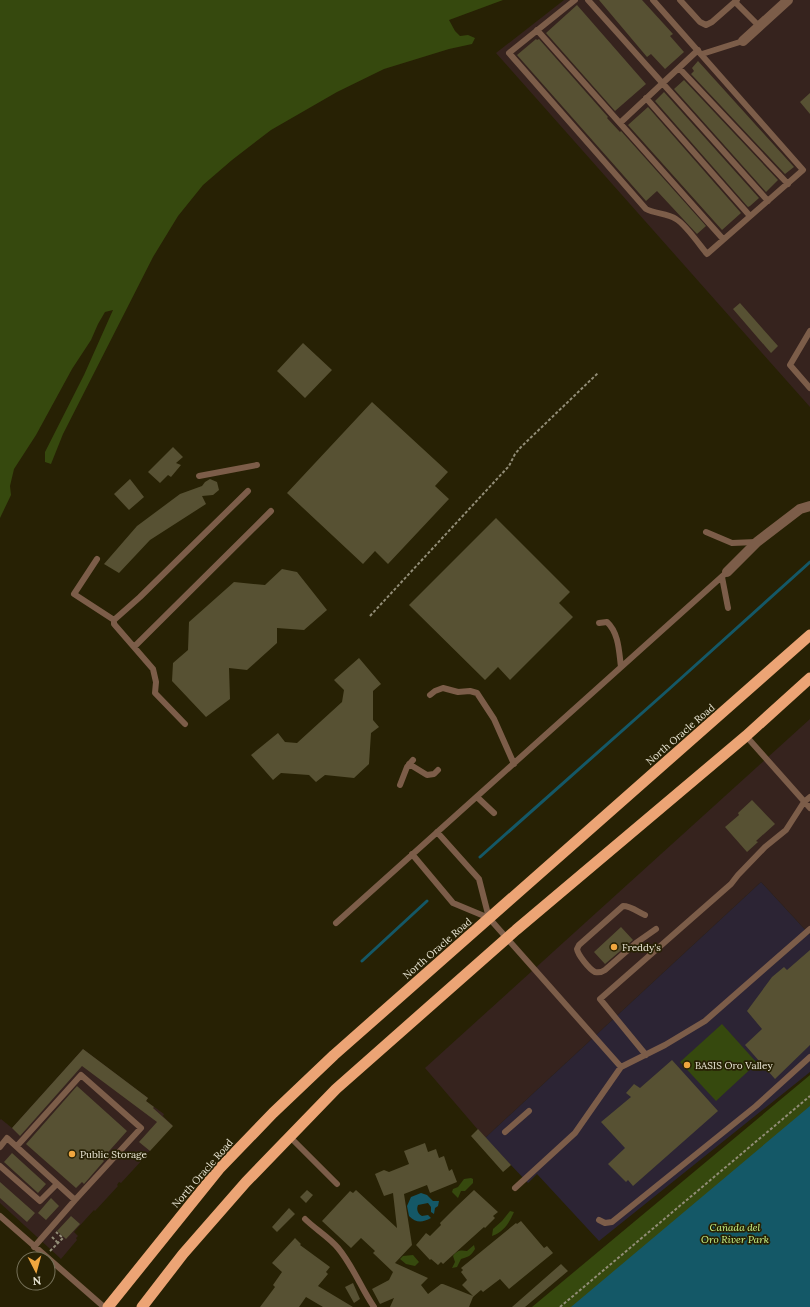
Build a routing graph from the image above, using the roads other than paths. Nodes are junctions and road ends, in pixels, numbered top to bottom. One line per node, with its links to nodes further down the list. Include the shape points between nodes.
1 (575, 0): 8 (lane)
2 (588, 0): 12 (lane)
3 (653, 0): 10 (lane)
4 (680, 0): 6 (lane, via 706,25)
5 (788, 0): 7 (street)
6 (736, 1): 7 (lane)
7 (759, 26): 9 (street)
8 (538, 30): 14 (lane); 18 (lane, via 509,53 646,209 680,222 707,254)
9 (743, 40): 10 (lane)
10 (700, 52): 11 (lane); 15 (lane, via 803,170)
11 (679, 68): 12 (lane); 15 (lane)
12 (662, 83): 13 (lane); 16 (lane)
13 (646, 98): 14 (lane); 17 (lane)
14 (620, 123): 18 (lane)
15 (788, 184): 16 (lane)
16 (768, 201): 17 (lane)
17 (750, 216): 18 (lane)
18 (723, 239)
19 (810, 331): 20 (lane, via 790,365)
20 (810, 388)
21 (257, 465): 22 (lane)
22 (198, 476)
23 (248, 491): 31 (lane)
24 (810, 506): 27 (street, via 800,509)
25 (271, 511): 34 (lane)
26 (706, 532): 27 (lane, via 732,544)
27 (757, 542): 29 (street)
28 (97, 559): 31 (lane, via 74,594)
29 (724, 575): 30 (lane); 35 (lane)
30 (728, 608)
31 (114, 620): 34 (lane, via 114,624)
32 (599, 623): 35 (lane, via 607,622 613,628)
33 (810, 635): 51 (highway, North Oracle Road)
34 (134, 647): 38 (lane, via 153,669 155,693)
35 (621, 667): 40 (lane)
36 (810, 678): 39 (highway)
37 (430, 695): 40 (lane, via 443,688 477,693 494,719)
38 (185, 724)
39 (746, 736): 45 (lane); 55 (highway)
40 (514, 764): 43 (lane)
41 (438, 770): 42 (lane, via 427,775 411,762)
42 (400, 785)
43 (477, 797): 47 (lane); 48 (lane)
44 (810, 797): 45 (lane)
45 (804, 802): 46 (lane); 56 (lane, via 786,830 765,847 731,884 600,999)
46 (810, 808)
47 (494, 813)
48 (437, 832): 49 (lane); 51 (lane, via 479,879)
49 (412, 854): 51 (lane, via 453,903); 52 (lane)
50 (645, 915): 53 (lane, via 624,906 579,945 577,954 591,969 600,973)
51 (489, 918): 55 (lane); 74 (highway, North Oracle Road, via 334,1055 273,1113 219,1169)
52 (336, 922)
53 (656, 929)
54 (810, 929): 56 (lane, via 705,1021)
55 (507, 938): 58 (lane); 61 (highway, via 336,1088)
56 (646, 1055): 58 (lane)
57 (810, 1057): 71 (lane, via 756,1106 612,1222 605,1223)
58 (622, 1068): 67 (lane, via 575,1133)
59 (528, 1111): 60 (lane)
60 (505, 1132)
61 (290, 1137): 66 (lane); 75 (highway, via 182,1254)
62 (17, 1146): 63 (lane, via 8,1138); 65 (lane); 68 (lane, via 81,1075 141,1128)
63 (0, 1147)
64 (0, 1166): 65 (lane, via 40,1201)
65 (57, 1184): 68 (lane)
66 (336, 1184)
67 (515, 1188)
68 (75, 1200): 72 (lane)
69 (0, 1216): 72 (lane)
70 (304, 1219): 76 (lane, via 338,1247)
71 (599, 1220)
72 (34, 1247): 73 (lane)
73 (104, 1307)
74 (108, 1307)
75 (142, 1307)
76 (374, 1307)

